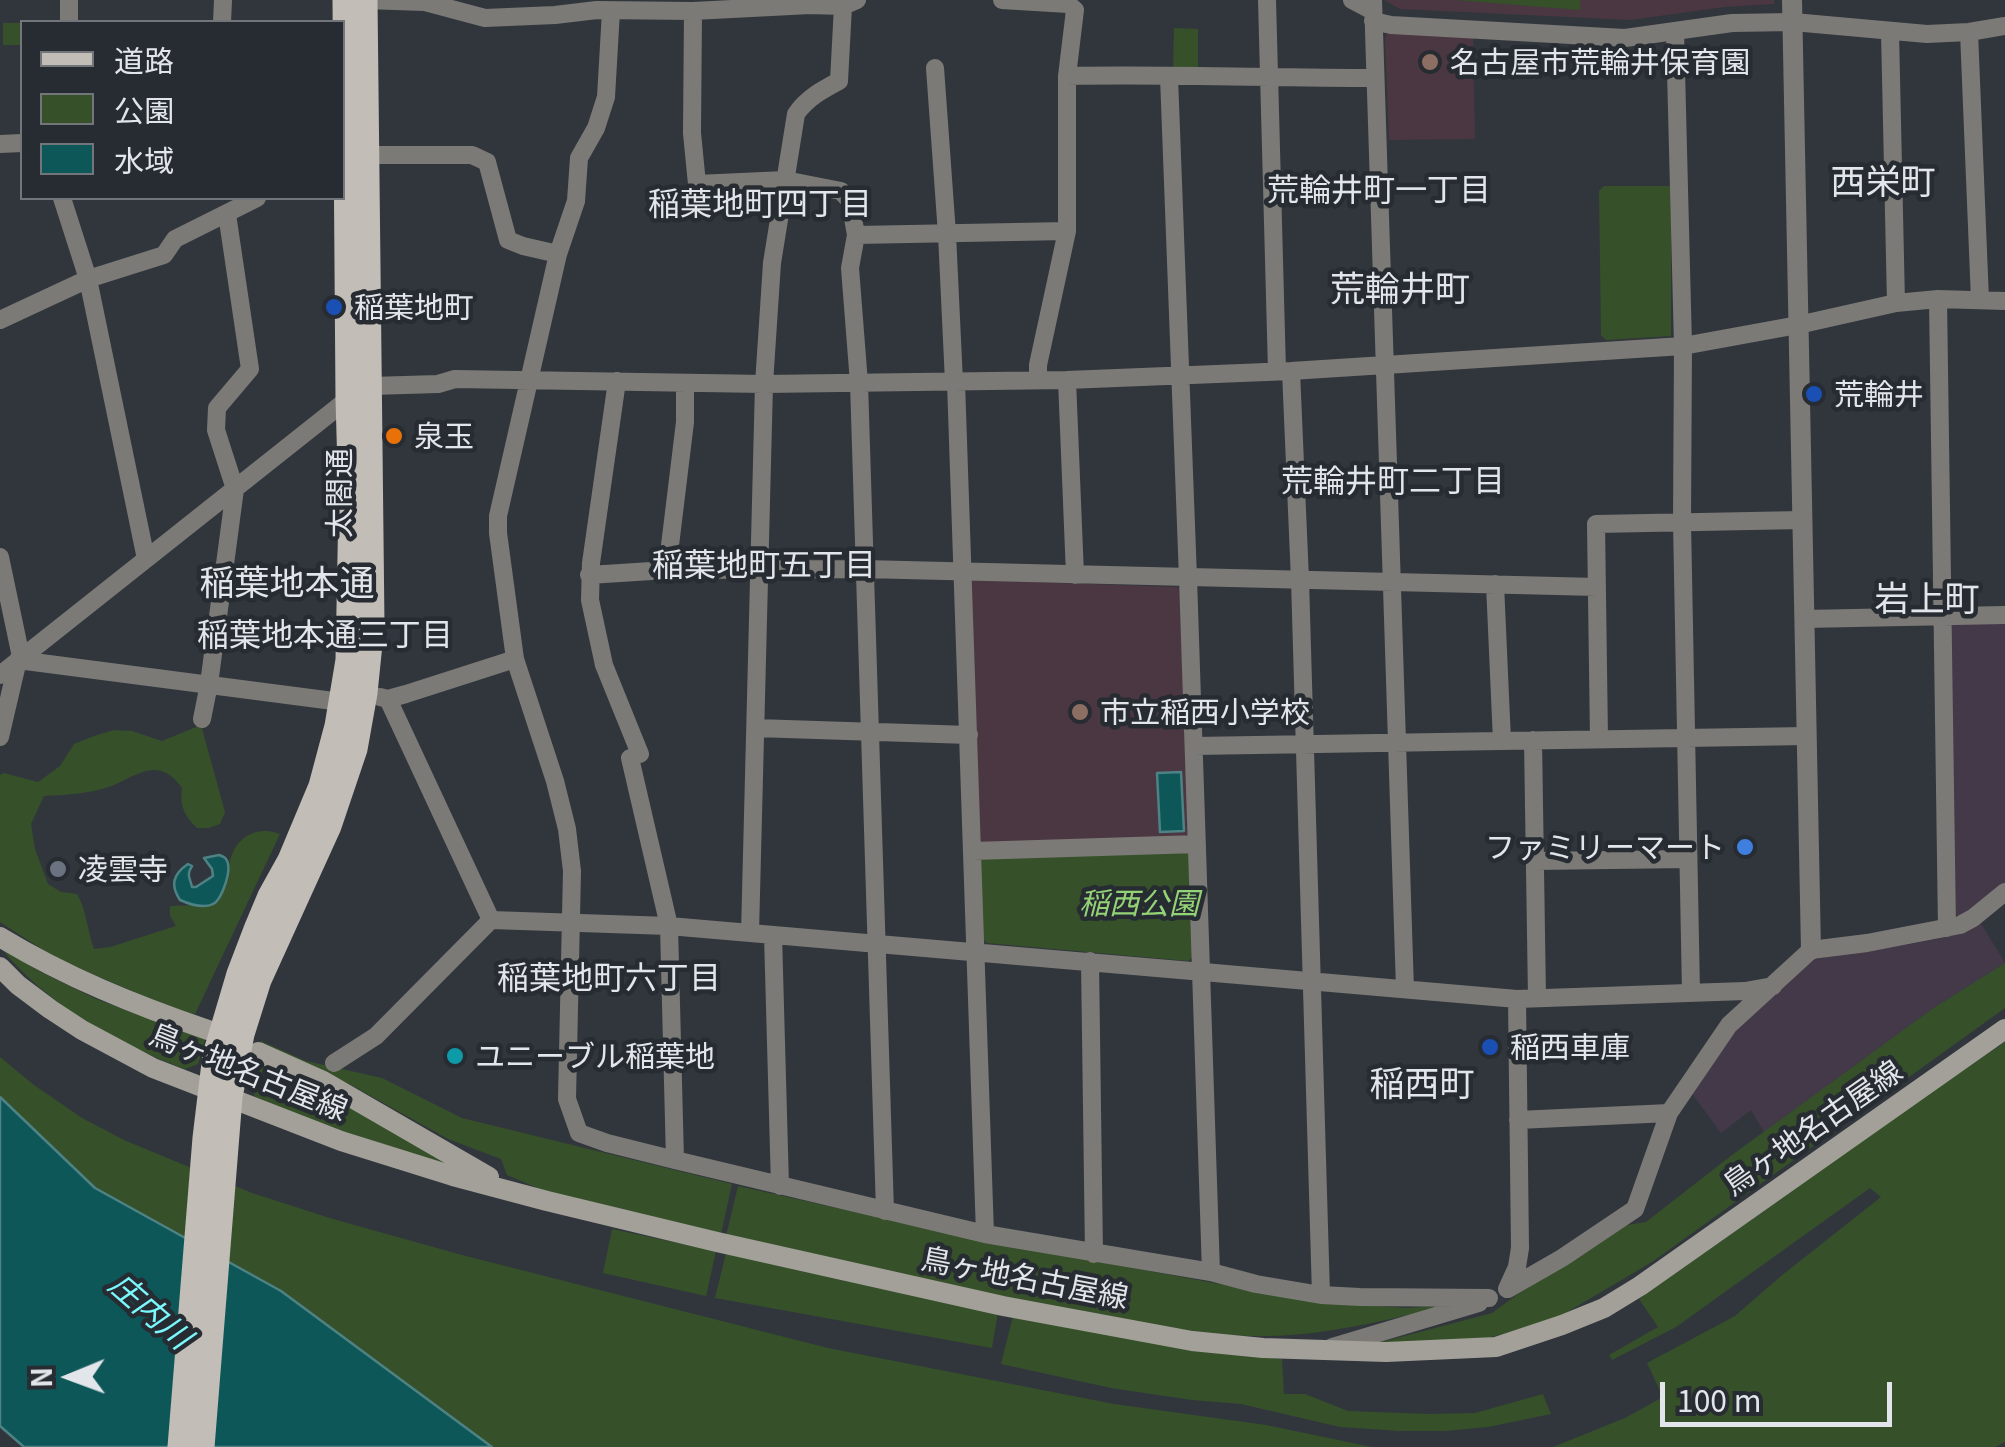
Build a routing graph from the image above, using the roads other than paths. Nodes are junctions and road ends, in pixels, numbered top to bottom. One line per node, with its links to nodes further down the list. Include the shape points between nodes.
1 (365, 0): 8 (street); 25 (main road, 太閤通)
2 (1002, 0): 7 (street)
3 (1267, 0): 23 (street)
4 (1352, 0): 13 (street)
5 (1792, 0): 15 (street)
6 (810, 2): 9 (street); 12 (street)
7 (1068, 2): 21 (street, via 1075,10)
8 (446, 3): 10 (street, via 485,18)
9 (850, 3): 26 (street, via 839,81 796,114)
10 (546, 7): 11 (street)
11 (615, 7): 12 (street); 32 (street, via 606,96 579,158 576,201)
12 (692, 11): 26 (street, via 698,184)
13 (1373, 11): 17 (street, via 1391,25 1625,38); 24 (street)
14 (345, 20): 25 (main road, 太閤通)
15 (1793, 22): 17 (street); 18 (street); 39 (street)
16 (2005, 26): 19 (street)
17 (1675, 30): 40 (street)
18 (1890, 32): 19 (street); 37 (street)
19 (1969, 32): 35 (street)
20 (935, 68): 30 (street)
21 (1067, 76): 22 (street); 29 (street)
22 (1168, 77): 23 (street); 43 (street)
23 (1268, 78): 24 (street); 42 (street)
24 (1375, 78): 41 (street)
25 (352, 164): 32 (street, via 472,155 487,162 508,240); 52 (main road, 太閤通); 53 (main road, 太閤通)
26 (784, 180): 31 (street, via 841,191 850,201); 51 (street)
27 (63, 200): 33 (street)
28 (233, 206): 33 (street, via 176,239 164,255); 54 (street, via 250,369 216,408 216,430)
29 (1067, 231): 30 (street); 45 (street)
30 (947, 234): 31 (street); 49 (street)
31 (856, 235): 48 (street, via 850,268)
32 (558, 254): 44 (street)
33 (88, 279): 38 (street); 58 (street)
34 (1938, 299): 35 (street); 37 (street); 71 (street)
35 (1980, 300): 36 (street)
36 (2005, 301)
37 (1896, 303): 39 (street)
38 (0, 320)
39 (1798, 325): 40 (street); 55 (street)
40 (1683, 346): 41 (street); 56 (street)
41 (1385, 365): 42 (street); 67 (street)
42 (1284, 371): 43 (street); 66 (street)
43 (1181, 375): 46 (street); 65 (street)
44 (529, 380): 47 (street); 52 (street); 75 (street, via 498,516)
45 (1038, 380): 46 (street); 49 (street)
46 (1066, 380): 64 (street)
47 (617, 381): 50 (street); 63 (street)
48 (859, 382): 49 (street); 51 (street); 60 (street)
49 (955, 382): 62 (street)
50 (685, 383): 51 (street); 61 (street)
51 (764, 384): 59 (street)
52 (371, 386): 53 (street); 78 (main road, 太閤通, via 372,624)
53 (348, 399): 54 (street); 78 (main road, 太閤通, via 348,660)
54 (236, 489): 58 (street); 77 (street)
55 (1802, 520): 56 (street); 72 (street)
56 (1682, 522): 69 (street, via 1596,524); 85 (street)
57 (0, 557): 73 (street)
58 (146, 559): 74 (street)
59 (760, 568): 60 (street); 61 (street); 80 (street)
60 (864, 569): 62 (street); 81 (street)
61 (667, 570): 63 (street)
62 (962, 572): 64 (street); 82 (street)
63 (589, 575): 99 (street, via 604,665 635,756)
64 (1075, 575): 65 (street)
65 (1188, 578): 66 (street); 91 (street)
66 (1300, 580): 67 (street); 90 (street)
67 (1394, 582): 68 (street); 89 (street)
68 (1495, 584): 69 (street); 88 (street)
69 (1597, 587): 86 (street)
70 (2005, 615): 71 (street)
71 (1941, 616): 72 (street); 100 (street)
72 (1804, 618): 83 (street)
73 (7, 624): 74 (street)
74 (20, 658): 76 (street); 77 (street); 84 (street)
75 (515, 659): 78 (street); 98 (street, via 567,829)
76 (0, 675)
77 (209, 684): 78 (street); 79 (street)
78 (365, 698): 97 (street); 120 (main road, 太閤通, via 332,750 239,974 215,1055)
79 (202, 720)
80 (756, 728): 81 (street); 101 (street)
81 (870, 730): 82 (street); 104 (street)
82 (969, 734): 93 (street)
83 (1807, 736): 85 (street); 105 (street)
84 (0, 737)
85 (1686, 738): 86 (street); 94 (street)
86 (1599, 739): 87 (street)
87 (1533, 740): 88 (street); 95 (street)
88 (1502, 741): 89 (street)
89 (1397, 742): 90 (street); 112 (street)
90 (1304, 744): 91 (street); 110 (street)
91 (1194, 746): 92 (street)
92 (1198, 844): 93 (street); 109 (street)
93 (973, 851): 106 (street)
94 (1688, 859): 95 (street); 113 (street)
95 (1535, 861): 114 (street)
96 (2005, 892): 100 (street, via 1973,918)
97 (491, 920): 98 (street); 119 (street, via 376,1036)
98 (570, 924): 99 (street); 124 (street, via 567,1099 579,1133)
99 (669, 926): 101 (street); 124 (street)
100 (1947, 928): 105 (street)
101 (750, 934): 102 (street)
102 (773, 935): 104 (street); 125 (street)
103 (0, 938): 117 (main road, via 142,1008)
104 (876, 942): 106 (street); 127 (street)
105 (1811, 950): 111 (street)
106 (976, 952): 107 (street); 128 (street)
107 (1090, 961): 109 (street); 129 (street)
108 (0, 967): 120 (main road, 鳥ヶ地名古屋線, via 82,1030)
109 (1202, 972): 110 (street); 130 (street)
110 (1311, 983): 112 (street); 132 (street)
111 (1773, 986): 113 (street); 121 (street, via 1729,1025)
112 (1405, 990): 115 (street)
113 (1691, 993): 114 (street)
114 (1537, 998): 115 (street)
115 (1517, 999): 122 (street)
116 (2005, 1029): 134 (main road, 鳥ヶ地名古屋線, via 1604,1308 1496,1347)
117 (208, 1030)
118 (258, 1052): 126 (main road, via 323,1080 486,1176)
119 (334, 1063)
120 (220, 1094): 123 (main road, 太閤通); 126 (main road, 鳥ヶ地名古屋線, via 356,1146)
121 (1669, 1113): 122 (street); 131 (street, via 1635,1209)
122 (1518, 1120): 131 (street, via 1520,1248)
123 (215, 1140): 135 (main road); 136 (main road)
124 (675, 1160): 125 (street)
125 (780, 1186): 127 (street)
126 (548, 1201): 134 (main road, 鳥ヶ地名古屋線, via 1004,1306 1192,1340)
127 (885, 1211): 128 (street)
128 (985, 1234): 129 (street)
129 (1094, 1254): 130 (street)
130 (1210, 1272): 132 (street)
131 (1508, 1289): 133 (street)
132 (1321, 1295): 133 (street)
133 (1489, 1298): 134 (street)
134 (1326, 1349)
135 (180, 1447)
136 (202, 1447)

